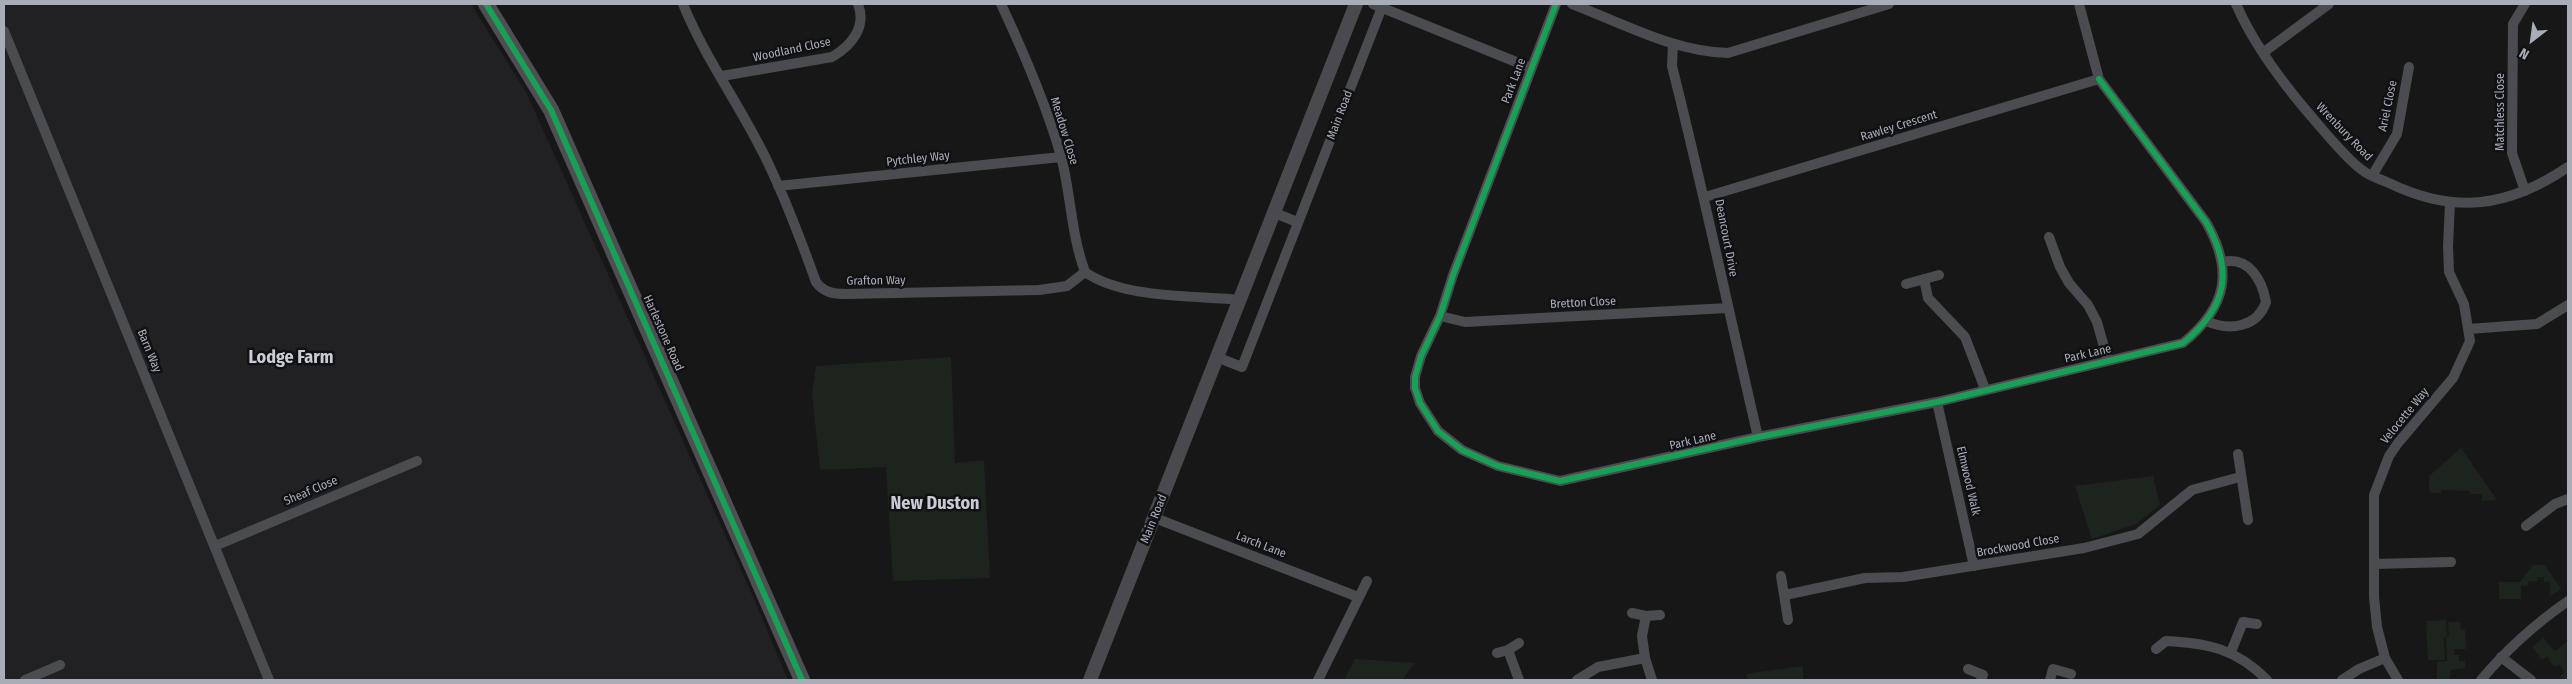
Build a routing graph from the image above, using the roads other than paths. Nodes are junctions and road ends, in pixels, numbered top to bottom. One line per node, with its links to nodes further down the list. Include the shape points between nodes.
1 (486, 4): 80 (main road, Harlestone Road, via 551,110)
2 (683, 4): 20 (street, Grafton Way, via 711,64)
3 (858, 4): 20 (street, Woodland Close, via 861,12 858,34 844,50 832,57)
4 (1001, 4): 22 (street, Meadow Close, via 1030,68)
5 (1356, 4): 29 (street, Main Road)
6 (1556, 4): 19 (street, Park Lane)
7 (1572, 4): 16 (street)
8 (1890, 4): 14 (street)
9 (2079, 4): 21 (street)
10 (2236, 4): 17 (street, Wrenbury Road)
11 (2329, 4): 17 (street)
12 (2525, 4): 26 (street, Matchless Close, via 2513,24 2512,153)
13 (1377, 6): 19 (street); 30 (street, Main Road)
14 (1856, 8): 16 (street, via 1728,53)
15 (4, 31): 55 (street, Barn Way)
16 (1673, 44): 27 (street, Deancourt Drive, via 1672,66)
17 (2264, 52): 24 (street, Wrenbury Road, via 2285,85 2317,124 2362,170)
18 (2409, 67): 24 (street, Ariel Close, via 2396,134)
19 (1531, 68): 40 (street, Park Lane)
20 (722, 76): 25 (street, Grafton Way)
21 (2100, 79): 27 (street, Rawley Crescent); 32 (street, Park Lane, via 2206,222 2218,243)
22 (1061, 157): 25 (street, Pytchley Way); 33 (street, Meadow Close, via 1076,248)
23 (2568, 167): 26 (street, Wrenbury Road)
24 (2372, 176): 28 (street, Wrenbury Road, via 2403,190)
25 (778, 186): 33 (street, Grafton Way, via 816,282 821,290 832,294 1039,290 1067,286)
26 (2525, 191): 28 (street, Wrenbury Road, via 2483,202)
27 (1705, 197): 39 (street, Deancourt Drive)
28 (2450, 204): 42 (street, Velocette Way, via 2449,272 2464,304)
29 (1275, 214): 30 (street); 37 (street, Main Road)
30 (1298, 222): 43 (street, Main Road, via 1242,367)
31 (2049, 238): 44 (street, via 2069,283 2088,305 2097,322)
32 (2223, 262): 41 (street, Park Lane, via 2218,302); 41 (street, via 2245,263 2260,283 2266,302 2263,312 2246,324 2224,327)
33 (1085, 272): 37 (street, via 1098,282 1132,290)
34 (1939, 275): 35 (street)
35 (1924, 280): 36 (street); 45 (street, via 1928,298 1965,337)
36 (1906, 284)
37 (1241, 300): 43 (street, Main Road)
38 (2568, 305): 42 (street, via 2537,324)
39 (1728, 308): 40 (street, Bretton Close, via 1465,322); 47 (street, Deancourt Drive)
40 (1440, 316): 47 (street, Park Lane, via 1415,377 1420,403 1428,418 1451,443 1490,463 1560,481 1572,480)
41 (2206, 321): 44 (street, Park Lane, via 2183,343)
42 (2468, 329): 57 (street, Velocette Way, via 2470,341 2453,378 2398,443 2380,475 2374,495)
43 (1218, 358): 52 (street, Main Road)
44 (2108, 361): 45 (street, Park Lane)
45 (1985, 389): 46 (street, Park Lane)
46 (1937, 402): 47 (street, Park Lane); 58 (street, Elmwood Walk)
47 (1758, 437)
48 (2238, 454): 50 (street)
49 (417, 461): 55 (street, Sheaf Close)
50 (2240, 477): 53 (street); 58 (street, Brockwood Close, via 2192,490 2138,534 2084,548)
51 (2568, 499): 54 (street, via 2555,504)
52 (1155, 518): 62 (street, Larch Lane); 81 (street, Main Road)
53 (2248, 520)
54 (2526, 526)
55 (215, 546): 79 (street, Barn Way)
56 (2450, 562): 57 (street)
57 (2374, 564): 74 (street, Velocette Way, via 2377,627)
58 (1974, 566): 61 (street, Brockwood Close, via 1903,577 1865,578)
59 (1781, 576): 61 (street)
60 (1367, 580): 62 (street)
61 (1785, 595): 67 (street)
62 (1358, 597): 82 (street)
63 (2568, 601): 72 (street, via 2531,627)
64 (1632, 613): 66 (street)
65 (1660, 615): 66 (street)
66 (1646, 616): 73 (street, via 1642,636)
67 (1788, 620)
68 (2257, 624): 71 (street, via 2243,622)
69 (1519, 643): 83 (street, via 1502,651)
70 (2156, 649): 71 (street, via 2166,641)
71 (2231, 652): 88 (street, via 2246,660)
72 (2501, 657): 91 (street); 92 (street)
73 (1645, 658): 84 (street, via 1598,667); 85 (street)
74 (2385, 658): 89 (street); 90 (street, Velocette Way)
75 (60, 665): 78 (street)
76 (1968, 669): 86 (street, via 1982,675)
77 (2071, 674): 87 (street, via 2053,669)
78 (25, 680)
79 (269, 680)
80 (802, 680)
81 (1090, 680)
82 (1318, 680)
83 (1519, 680)
84 (1577, 680)
85 (1652, 680)
86 (1981, 680)
87 (2050, 680)
88 (2267, 680)
89 (2342, 680)
90 (2398, 680)
91 (2481, 680)
92 (2531, 680)

